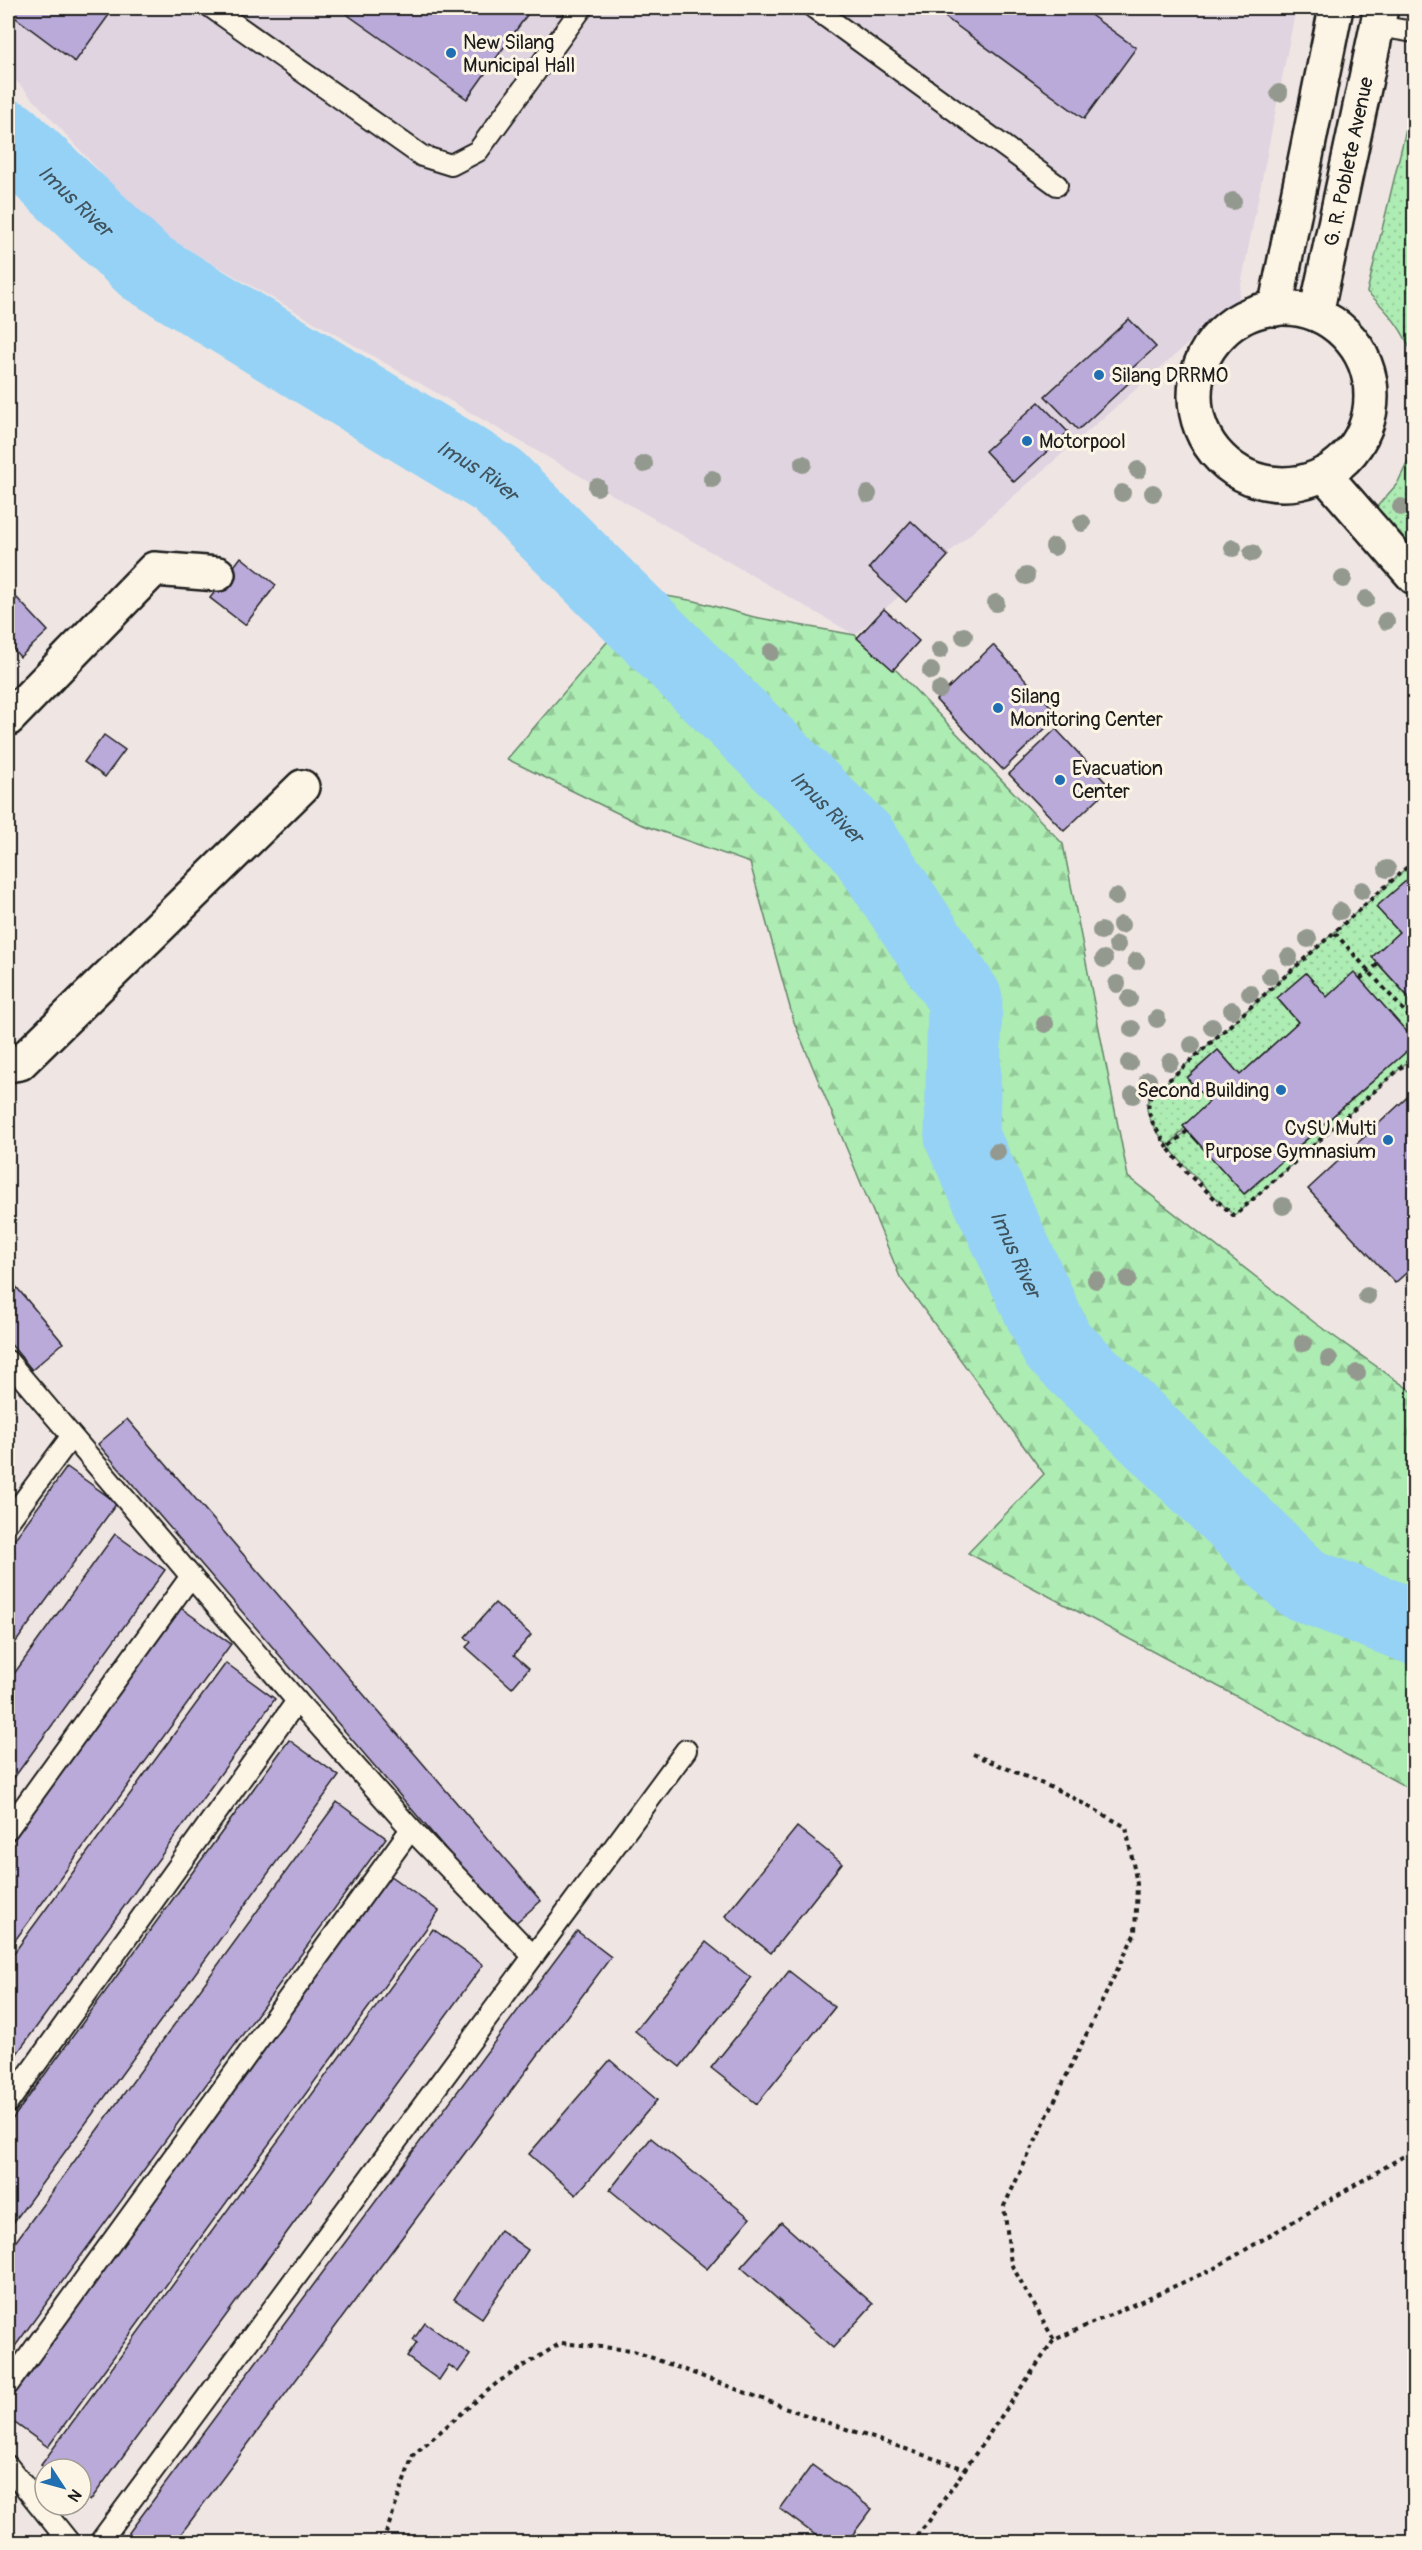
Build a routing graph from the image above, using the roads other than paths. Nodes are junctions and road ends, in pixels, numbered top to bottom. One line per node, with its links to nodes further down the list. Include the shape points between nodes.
1 (212, 8): 2 (lane, via 422,156 452,165 478,152)
2 (582, 8)
3 (814, 8): 7 (lane)
4 (1335, 14): 5 (street); 8 (street)
5 (1379, 17): 6 (lane); 9 (street, G. R. Poblete Avenue)
6 (1414, 32)
7 (1058, 185)
8 (1275, 309): 9 (street); 10 (street, via 1244,317 1215,340 1196,380 1199,424 1208,444 1240,474 1282,485)
9 (1316, 314): 10 (street, via 1333,323 1360,353 1371,392 1364,431 1354,448)
10 (1324, 474): 12 (street)
11 (218, 574): 13 (street, via 154,569)
12 (1414, 577)
13 (8, 719)
14 (302, 787): 15 (street, via 20,1063)
15 (8, 1065)
16 (8, 1361): 17 (lane)
17 (70, 1437): 18 (lane); 19 (lane)
18 (8, 1522)
19 (191, 1576): 20 (lane); 23 (lane)
20 (297, 1701): 22 (lane); 25 (lane)
21 (686, 1750): 24 (lane)
22 (411, 1828): 24 (lane); 26 (lane)
23 (8, 1829)
24 (533, 1956): 29 (lane)
25 (8, 2103)
26 (8, 2385)
27 (8, 2466): 28 (lane)
28 (69, 2542)
29 (100, 2542)

